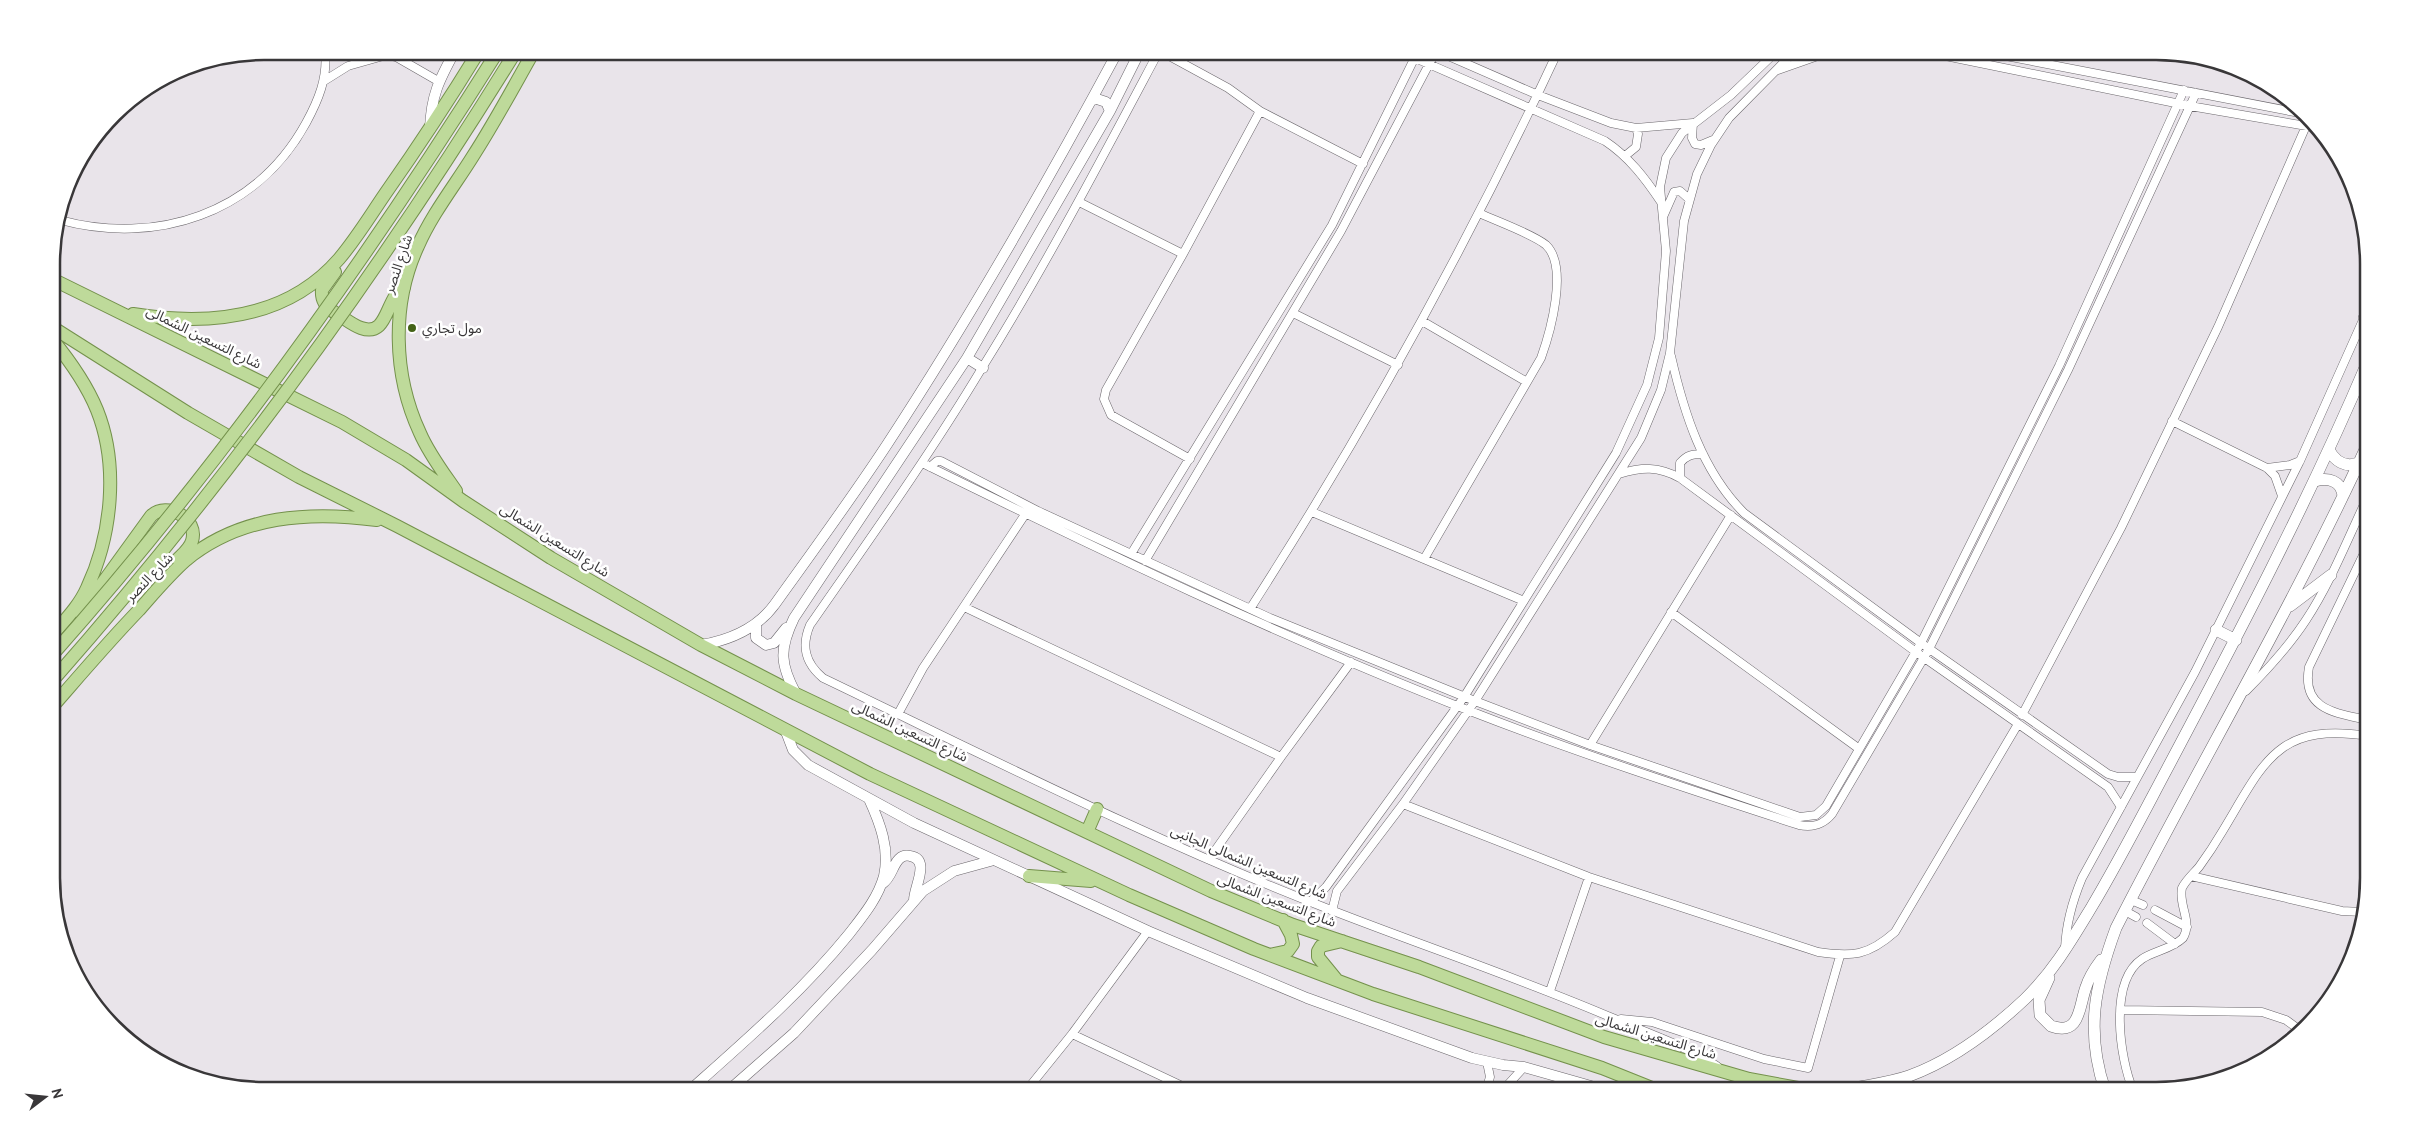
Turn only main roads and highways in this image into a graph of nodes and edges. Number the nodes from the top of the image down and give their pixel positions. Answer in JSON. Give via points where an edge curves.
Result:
{"nodes":[{"id":1,"x":473,"y":60,"type":"edge"},
{"id":2,"x":492,"y":60,"type":"edge"},
{"id":3,"x":510,"y":60,"type":"edge"},
{"id":4,"x":529,"y":60,"type":"edge"},
{"id":5,"x":348,"y":246,"type":"junction"},
{"id":6,"x":60,"y":283,"type":"edge"},
{"id":7,"x":404,"y":288,"type":"junction"},
{"id":8,"x":116,"y":311,"type":"junction"},
{"id":9,"x":60,"y":331,"type":"edge"},
{"id":10,"x":60,"y":350,"type":"edge"},
{"id":11,"x":2360,"y":379,"type":"edge"},
{"id":12,"x":2329,"y":450,"type":"junction"},
{"id":13,"x":2360,"y":459,"type":"edge"},
{"id":14,"x":2358,"y":463,"type":"junction"},
{"id":15,"x":2315,"y":481,"type":"junction"},
{"id":16,"x":2343,"y":496,"type":"junction"},
{"id":17,"x":463,"y":501,"type":"junction"},
{"id":18,"x":387,"y":521,"type":"junction"},
{"id":19,"x":2331,"y":575,"type":"road end"},
{"id":20,"x":169,"y":577,"type":"junction"},
{"id":21,"x":2286,"y":608,"type":"junction"},
{"id":22,"x":70,"y":614,"type":"junction"},
{"id":23,"x":60,"y":625,"type":"edge"},
{"id":24,"x":2216,"y":630,"type":"road end"},
{"id":25,"x":2236,"y":640,"type":"junction"},
{"id":26,"x":60,"y":646,"type":"edge"},
{"id":27,"x":60,"y":672,"type":"edge"},
{"id":28,"x":60,"y":698,"type":"edge"},
{"id":29,"x":1097,"y":809,"type":"road end"},
{"id":30,"x":1087,"y":832,"type":"junction"},
{"id":31,"x":1029,"y":876,"type":"road end"},
{"id":32,"x":1099,"y":881,"type":"junction"},
{"id":33,"x":1282,"y":920,"type":"junction"},
{"id":34,"x":1342,"y":941,"type":"junction"},
{"id":35,"x":1270,"y":955,"type":"junction"},
{"id":36,"x":2106,"y":955,"type":"junction"},
{"id":37,"x":2053,"y":967,"type":"junction"},
{"id":38,"x":1336,"y":980,"type":"junction"},
{"id":39,"x":1637,"y":1082,"type":"edge"},
{"id":40,"x":1768,"y":1082,"type":"edge"},
{"id":41,"x":1881,"y":1082,"type":"edge"},
{"id":42,"x":2103,"y":1082,"type":"edge"}],
"edges":[{"from":1,"to":5,"type":"main road","via":[[430,131]]},
{"from":2,"to":26,"type":"main road","bridge":true,"via":[[394,213],[273,383],[145,547]]},
{"from":3,"to":27,"type":"main road","bridge":true,"via":[[406,224],[288,391],[164,550]]},
{"from":4,"to":7,"type":"main road","name":"شارع النصر","via":[[426,230]]},
{"from":5,"to":7,"type":"main road","via":[[346,258],[322,290],[322,299],[330,310],[359,328],[374,328],[385,320],[391,300]]},
{"from":5,"to":8,"type":"main road","via":[[329,269],[306,288],[255,313],[212,320]]},
{"from":6,"to":8,"type":"main road","name":"شارع التسعين الشمالى"},
{"from":7,"to":17,"type":"main road","name":"شارع النصر","via":[[398,328],[408,399],[428,449]]},
{"from":8,"to":17,"type":"main road","name":"شارع التسعين الشمالى","via":[[323,412],[406,460]]},
{"from":9,"to":18,"type":"main road","via":[[243,446]]},
{"from":10,"to":22,"type":"main road","via":[[84,383],[98,412],[110,476],[107,520],[99,555],[86,590]]},
{"from":11,"to":12,"type":"main road"},
{"from":12,"to":14,"type":"main road","via":[[2341,463]]},
{"from":12,"to":15,"type":"main road"},
{"from":13,"to":14,"type":"main road"},
{"from":14,"to":16,"type":"main road"},
{"from":15,"to":16,"type":"main road","via":[[2325,479],[2337,483]]},
{"from":15,"to":25,"type":"main road"},
{"from":16,"to":21,"type":"main road"},
{"from":17,"to":30,"type":"main road","name":"شارع التسعين الشمالى","via":[[552,558],[701,645],[796,694]]},
{"from":18,"to":20,"type":"main road","name":"شارع النصر","via":[[331,515],[272,520],[219,538],[192,555]]},
{"from":18,"to":32,"type":"main road","via":[[870,774]]},
{"from":19,"to":21,"type":"main road"},
{"from":20,"to":22,"type":"main road","via":[[172,567],[194,536],[188,521],[166,509],[151,516],[88,604]]},
{"from":20,"to":28,"type":"main road","name":"شارع النصر"},
{"from":21,"to":36,"type":"main road","via":[[2125,910]]},
{"from":22,"to":23,"type":"main road"},
{"from":24,"to":25,"type":"main road"},
{"from":25,"to":37,"type":"main road","via":[[2124,851]]},
{"from":29,"to":30,"type":"main road"},
{"from":30,"to":33,"type":"main road","name":"شارع التسعين الشمالى","via":[[1211,891]]},
{"from":31,"to":32,"type":"main road"},
{"from":32,"to":35,"type":"main road"},
{"from":33,"to":34,"type":"main road","name":"شارع التسعين الشمالى"},
{"from":33,"to":35,"type":"main road","via":[[1293,944],[1288,951]]},
{"from":34,"to":38,"type":"main road","via":[[1322,946],[1317,954]]},
{"from":34,"to":40,"type":"main road","name":"شارع التسعين الشمالى","via":[[1604,1036],[1728,1074]]},
{"from":35,"to":38,"type":"main road"},
{"from":36,"to":37,"type":"main road","via":[[2090,978],[2077,1019],[2060,1028],[2046,1023],[2038,1010]]},
{"from":36,"to":42,"type":"main road","via":[[2093,1019],[2096,1056]]},
{"from":37,"to":41,"type":"main road","via":[[2013,1010],[1954,1054],[1908,1076]]},
{"from":38,"to":39,"type":"main road"}]}
